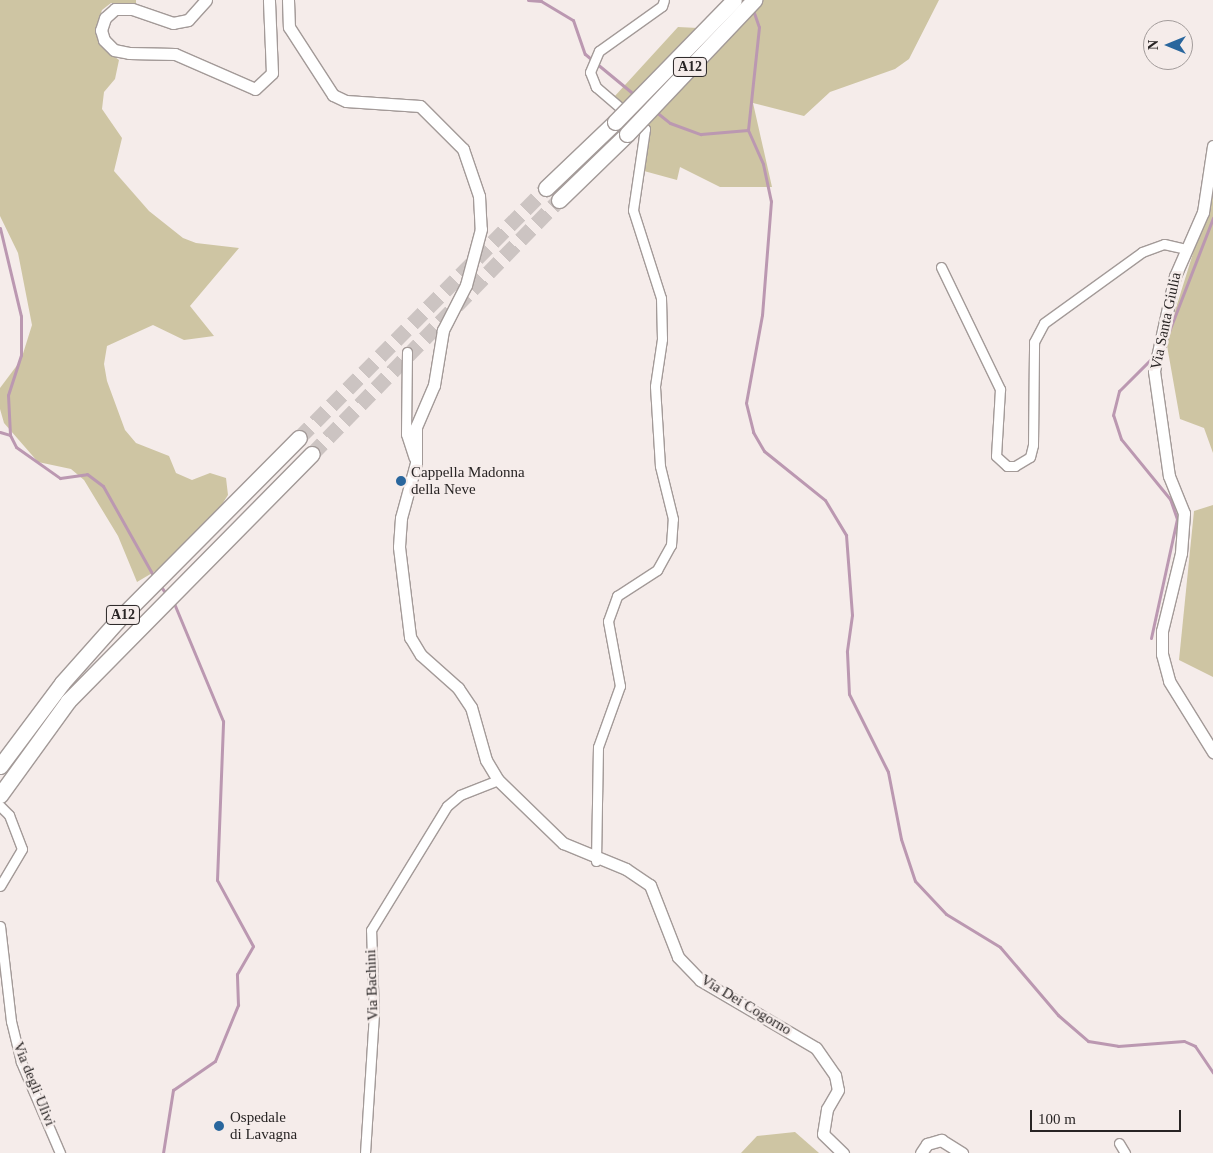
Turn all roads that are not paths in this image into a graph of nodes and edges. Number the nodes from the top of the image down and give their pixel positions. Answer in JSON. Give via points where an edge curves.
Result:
{"nodes":[{"id":1,"x":206,"y":0,"type":"edge"},
{"id":2,"x":269,"y":0,"type":"edge"},
{"id":3,"x":288,"y":0,"type":"edge"},
{"id":4,"x":664,"y":0,"type":"edge"},
{"id":5,"x":734,"y":0,"type":"edge"},
{"id":6,"x":754,"y":0,"type":"edge"},
{"id":7,"x":1213,"y":146,"type":"edge"},
{"id":8,"x":546,"y":188,"type":"tunnel mouth"},
{"id":9,"x":559,"y":200,"type":"tunnel mouth"},
{"id":10,"x":1185,"y":249,"type":"junction"},
{"id":11,"x":941,"y":267,"type":"dead end"},
{"id":12,"x":407,"y":352,"type":"dead end"},
{"id":13,"x":299,"y":438,"type":"tunnel mouth"},
{"id":14,"x":312,"y":454,"type":"tunnel mouth"},
{"id":15,"x":416,"y":463,"type":"junction"},
{"id":16,"x":1213,"y":752,"type":"edge"},
{"id":17,"x":0,"y":766,"type":"edge"},
{"id":18,"x":498,"y":780,"type":"junction"},
{"id":19,"x":1,"y":798,"type":"edge"},
{"id":20,"x":596,"y":860,"type":"junction"},
{"id":21,"x":0,"y":886,"type":"edge"},
{"id":22,"x":0,"y":926,"type":"edge"},
{"id":23,"x":1119,"y":1143,"type":"dead end"},
{"id":24,"x":60,"y":1153,"type":"edge"},
{"id":25,"x":365,"y":1153,"type":"edge"},
{"id":26,"x":843,"y":1153,"type":"edge"},
{"id":27,"x":921,"y":1153,"type":"edge"},
{"id":28,"x":962,"y":1153,"type":"edge"},
{"id":29,"x":1125,"y":1153,"type":"edge"}],
"edges":[{"from":1,"to":2,"type":"street","via":[[188,20],[173,23],[132,8],[115,9],[103,24],[104,40],[114,50],[129,53],[175,54],[255,89],[272,73]]},
{"from":3,"to":15,"type":"street","name":"Via Dei Cogorno","via":[[289,27],[333,95],[346,101],[420,106],[463,149],[473,171],[481,229],[466,285],[443,330],[434,385],[416,427]]},
{"from":4,"to":20,"type":"street","via":[[662,6],[599,51],[590,72],[596,87],[645,129],[633,210],[661,298],[662,339],[655,386],[658,439],[673,520],[671,544],[657,570],[617,596],[608,621],[620,686],[598,747]]},
{"from":5,"to":8,"type":"highway","number":"A12","bridge":true},
{"from":6,"to":9,"type":"highway","number":"A12","bridge":true,"via":[[627,134]]},
{"from":7,"to":10,"type":"street","name":"Via Santa Giulia","via":[[1203,212]]},
{"from":10,"to":11,"type":"street","via":[[1159,245],[1142,252],[1044,323],[1034,342],[1033,445],[1030,457],[1015,466],[1006,466],[996,456],[1000,389]]},
{"from":10,"to":16,"type":"street","name":"Via Santa Giulia","via":[[1154,371],[1169,476],[1184,513],[1182,553],[1161,646],[1169,681]]},
{"from":12,"to":15,"type":"street","via":[[406,434]]},
{"from":13,"to":17,"type":"highway","number":"A12","via":[[246,495],[117,621]]},
{"from":14,"to":19,"type":"highway","number":"A12","via":[[131,633],[27,754]]},
{"from":15,"to":18,"type":"street","name":"Via Dei Cogorno","via":[[399,547],[410,636],[421,655],[458,688],[471,707],[486,760]]},
{"from":18,"to":20,"type":"street","name":"Via Dei Cogorno","via":[[563,843]]},
{"from":18,"to":25,"type":"street","name":"Via Bachini","via":[[460,795],[447,806],[371,930],[374,1014]]},
{"from":19,"to":21,"type":"street","via":[[22,849]]},
{"from":20,"to":26,"type":"street","name":"Via Dei Cogorno","via":[[626,869],[650,885],[678,957],[700,980],[816,1048],[835,1075],[838,1090],[827,1109],[823,1134]]},
{"from":22,"to":24,"type":"street","name":"Via degli Ulivi","via":[[11,1021],[22,1062]]},
{"from":23,"to":29,"type":"street"},
{"from":27,"to":28,"type":"street","via":[[927,1144],[941,1140]]}]}
